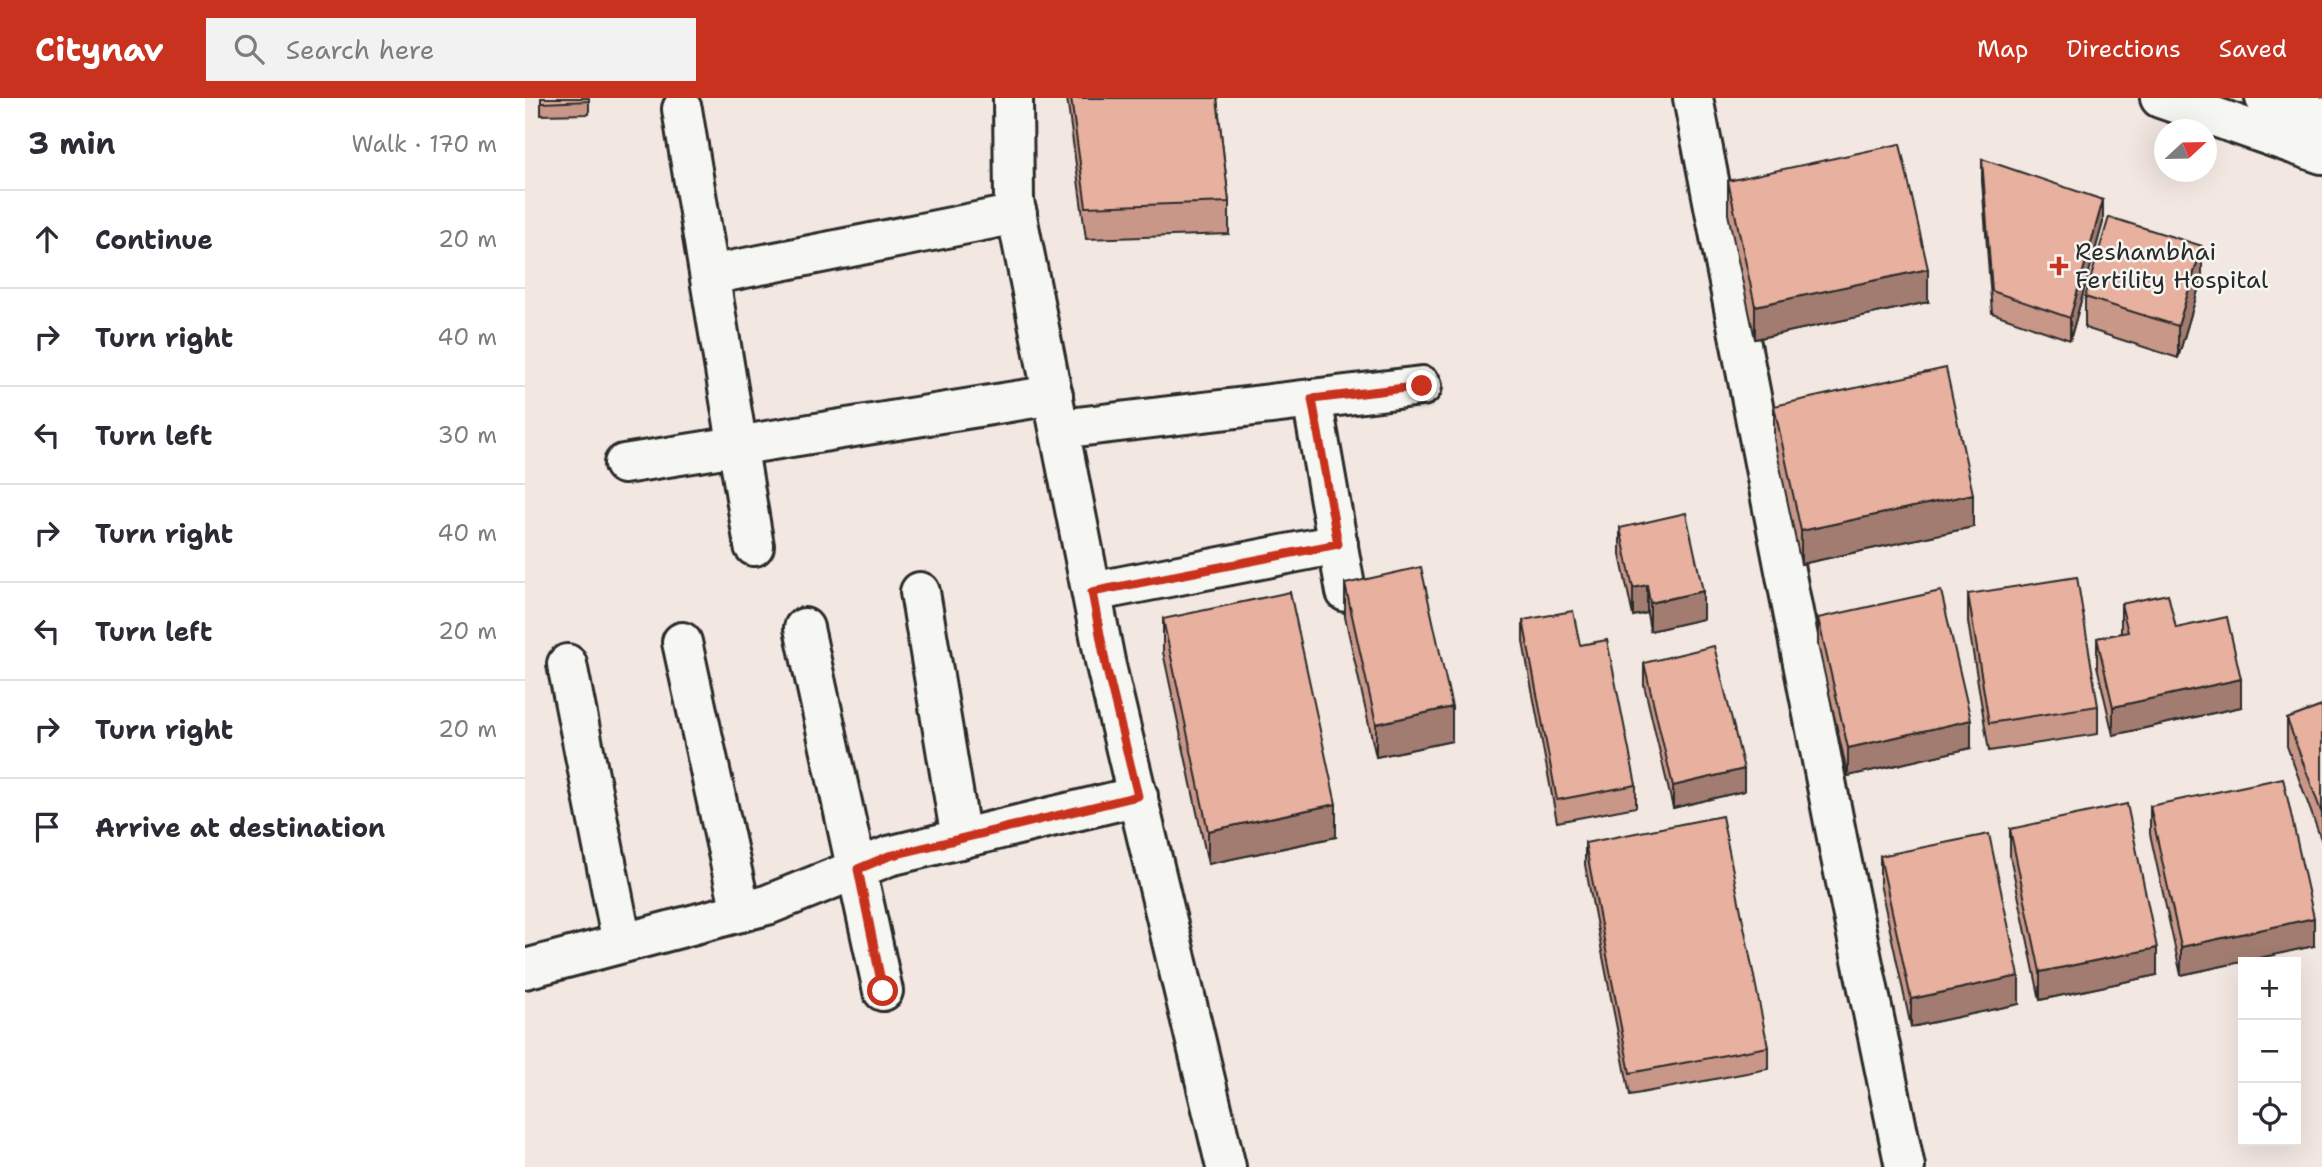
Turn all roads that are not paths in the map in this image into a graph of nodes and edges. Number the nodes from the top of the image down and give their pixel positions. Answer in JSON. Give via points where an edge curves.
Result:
{"nodes":[{"id":1,"x":1013,"y":98,"type":"edge"},
{"id":2,"x":1693,"y":98,"type":"edge"},
{"id":3,"x":2160,"y":98,"type":"edge"},
{"id":4,"x":2265,"y":98,"type":"edge"},
{"id":5,"x":682,"y":109,"type":"dead end"},
{"id":6,"x":2322,"y":118,"type":"edge"},
{"id":7,"x":2322,"y":154,"type":"edge"},
{"id":8,"x":1017,"y":214,"type":"junction"},
{"id":9,"x":710,"y":275,"type":"junction"},
{"id":10,"x":1422,"y":386,"type":"dead end"},
{"id":11,"x":1312,"y":399,"type":"junction"},
{"id":12,"x":1056,"y":412,"type":"junction"},
{"id":13,"x":737,"y":445,"type":"junction"},
{"id":14,"x":624,"y":464,"type":"dead end"},
{"id":15,"x":1338,"y":544,"type":"junction"},
{"id":16,"x":754,"y":546,"type":"dead end"},
{"id":17,"x":1092,"y":592,"type":"junction"},
{"id":18,"x":1346,"y":592,"type":"edge"},
{"id":19,"x":920,"y":593,"type":"dead end"},
{"id":20,"x":804,"y":628,"type":"dead end"},
{"id":21,"x":682,"y":642,"type":"dead end"},
{"id":22,"x":566,"y":664,"type":"dead end"},
{"id":23,"x":1138,"y":796,"type":"junction"},
{"id":24,"x":961,"y":839,"type":"junction"},
{"id":25,"x":858,"y":869,"type":"junction"},
{"id":26,"x":741,"y":912,"type":"junction"},
{"id":27,"x":622,"y":943,"type":"junction"},
{"id":28,"x":525,"y":969,"type":"edge"},
{"id":29,"x":883,"y":991,"type":"dead end"},
{"id":30,"x":1226,"y":1167,"type":"edge"},
{"id":31,"x":1905,"y":1167,"type":"edge"}],
"edges":[{"from":1,"to":8,"type":"street"},
{"from":2,"to":31,"type":"street"},
{"from":3,"to":7,"type":"street"},
{"from":4,"to":6,"type":"street"},
{"from":5,"to":9,"type":"street"},
{"from":8,"to":9,"type":"street"},
{"from":8,"to":12,"type":"street"},
{"from":9,"to":13,"type":"street"},
{"from":10,"to":11,"type":"street"},
{"from":11,"to":12,"type":"street"},
{"from":11,"to":15,"type":"street"},
{"from":12,"to":13,"type":"street"},
{"from":12,"to":17,"type":"street"},
{"from":13,"to":14,"type":"street"},
{"from":13,"to":16,"type":"street"},
{"from":15,"to":17,"type":"street"},
{"from":15,"to":18,"type":"street"},
{"from":17,"to":23,"type":"street"},
{"from":19,"to":24,"type":"street"},
{"from":20,"to":25,"type":"street"},
{"from":21,"to":26,"type":"street"},
{"from":22,"to":27,"type":"street"},
{"from":23,"to":24,"type":"street"},
{"from":23,"to":30,"type":"street"},
{"from":24,"to":25,"type":"street","via":[[889,856]]},
{"from":25,"to":26,"type":"street"},
{"from":25,"to":29,"type":"street"},
{"from":26,"to":27,"type":"street"},
{"from":27,"to":28,"type":"street"}]}
